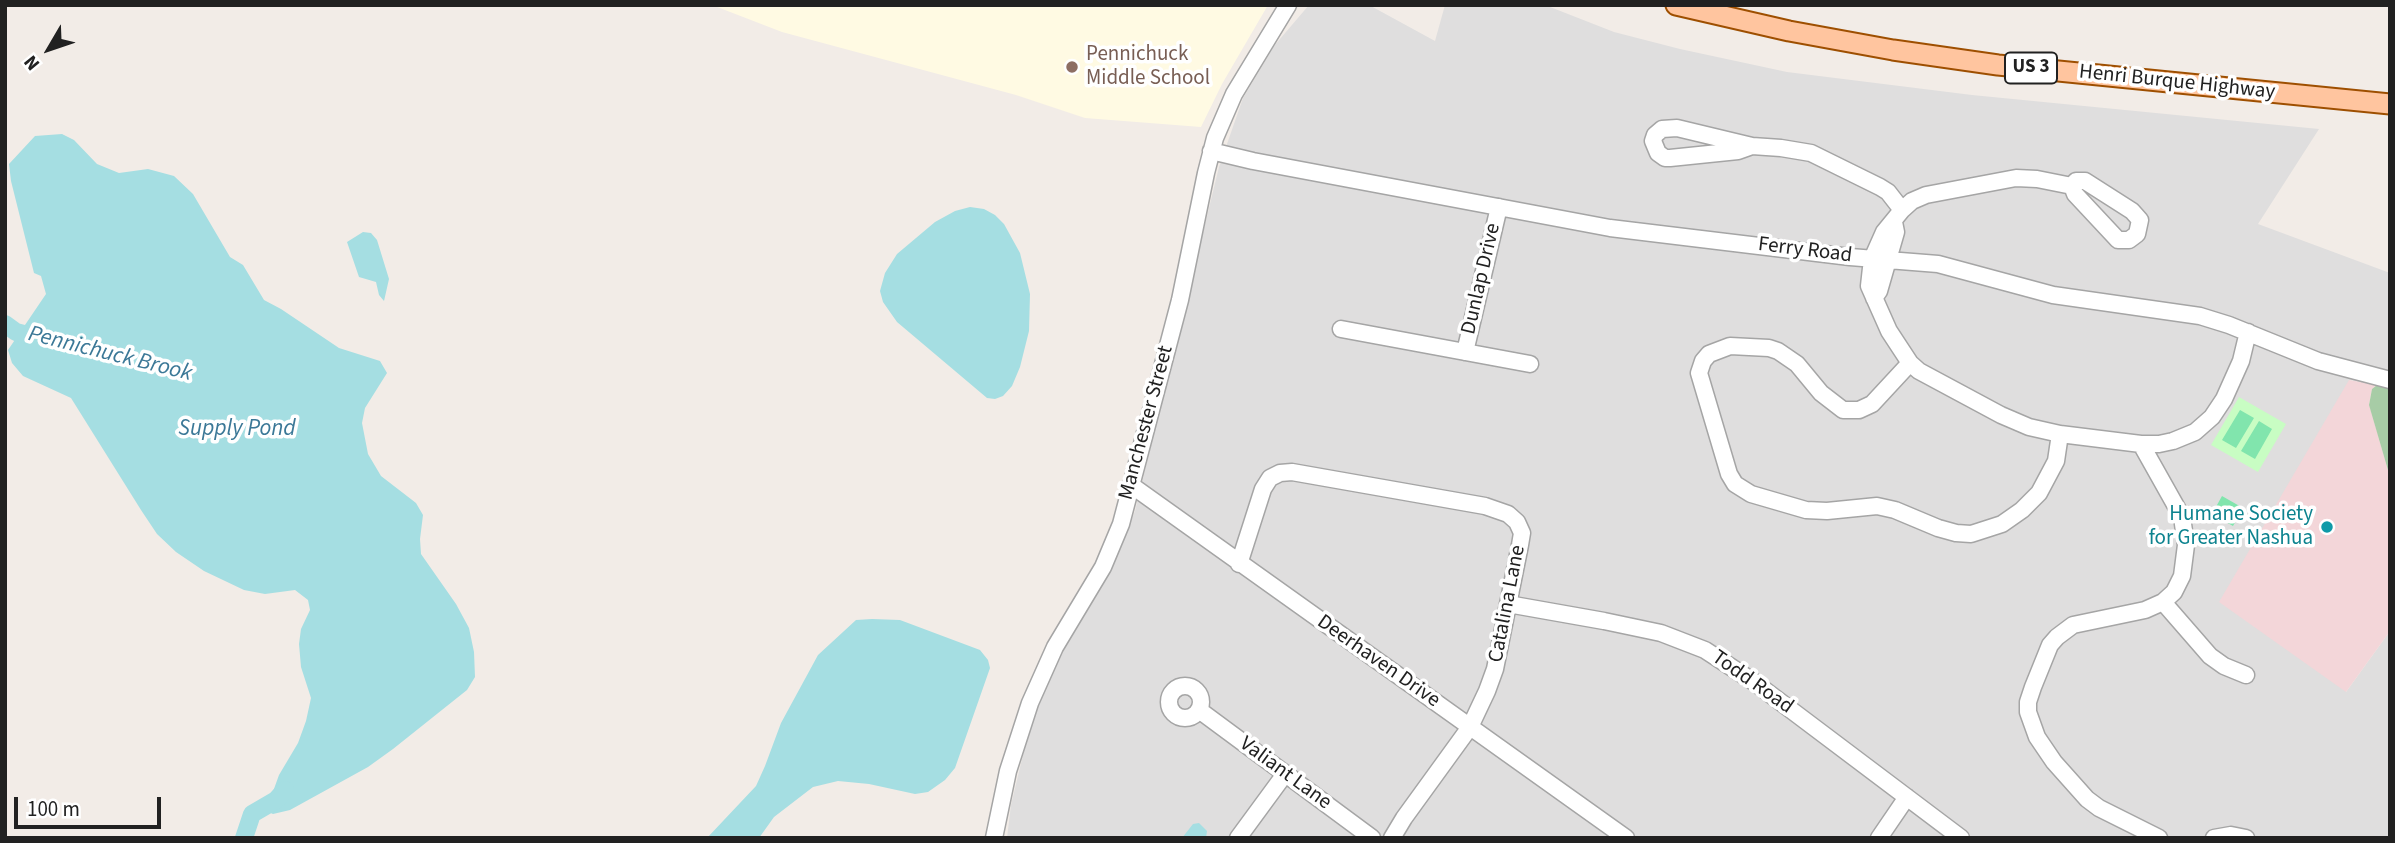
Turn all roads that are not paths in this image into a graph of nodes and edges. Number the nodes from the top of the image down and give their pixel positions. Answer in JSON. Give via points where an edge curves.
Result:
{"nodes":[{"id":1,"x":1288,"y":5,"type":"edge"},
{"id":2,"x":1676,"y":5,"type":"edge"},
{"id":3,"x":2390,"y":104,"type":"edge"},
{"id":4,"x":1752,"y":146,"type":"junction"},
{"id":5,"x":1211,"y":151,"type":"junction"},
{"id":6,"x":2072,"y":186,"type":"dead end"},
{"id":7,"x":1499,"y":207,"type":"junction"},
{"id":8,"x":1898,"y":216,"type":"junction"},
{"id":9,"x":1880,"y":259,"type":"junction"},
{"id":10,"x":1341,"y":329,"type":"dead end"},
{"id":11,"x":2254,"y":335,"type":"junction"},
{"id":12,"x":1465,"y":352,"type":"junction"},
{"id":13,"x":1530,"y":363,"type":"dead end"},
{"id":14,"x":1910,"y":363,"type":"junction"},
{"id":15,"x":2390,"y":380,"type":"edge"},
{"id":16,"x":2060,"y":435,"type":"junction"},
{"id":17,"x":2141,"y":444,"type":"junction"},
{"id":18,"x":1131,"y":485,"type":"junction"},
{"id":19,"x":1239,"y":564,"type":"junction"},
{"id":20,"x":2163,"y":602,"type":"junction"},
{"id":21,"x":1508,"y":604,"type":"junction"},
{"id":22,"x":2246,"y":675,"type":"dead end"},
{"id":23,"x":1199,"y":710,"type":"dead end"},
{"id":24,"x":1470,"y":727,"type":"junction"},
{"id":25,"x":1285,"y":774,"type":"junction"},
{"id":26,"x":1907,"y":797,"type":"junction"},
{"id":27,"x":994,"y":838,"type":"edge"},
{"id":28,"x":1238,"y":838,"type":"edge"},
{"id":29,"x":1372,"y":838,"type":"edge"},
{"id":30,"x":1392,"y":838,"type":"edge"},
{"id":31,"x":1626,"y":838,"type":"edge"},
{"id":32,"x":1879,"y":838,"type":"edge"},
{"id":33,"x":1961,"y":838,"type":"edge"},
{"id":34,"x":2158,"y":838,"type":"edge"},
{"id":35,"x":2214,"y":838,"type":"edge"},
{"id":36,"x":2246,"y":838,"type":"edge"}],
"edges":[{"from":1,"to":5,"type":"street","name":"Manchester Street","via":[[1234,94]]},
{"from":2,"to":3,"type":"main road","name":"Henri Burque Highway","number":"US 3","via":[[1893,50],[1998,65]]},
{"from":4,"to":4,"type":"street","via":[[1666,128],[1653,141],[1661,156],[1670,158]]},
{"from":4,"to":8,"type":"street","via":[[1811,153],[1888,192]]},
{"from":5,"to":7,"type":"street","name":"Ferry Road"},
{"from":5,"to":18,"type":"street","name":"Manchester Street","via":[[1180,300]]},
{"from":6,"to":8,"type":"street","via":[[2016,178],[1926,195],[1912,201]]},
{"from":7,"to":9,"type":"street","name":"Ferry Road","via":[[1610,228]]},
{"from":7,"to":12,"type":"street","name":"Dunlap Drive"},
{"from":8,"to":9,"type":"street","via":[[1896,232]]},
{"from":9,"to":11,"type":"street","name":"Ferry Road","via":[[1938,264],[2053,295],[2200,316]]},
{"from":9,"to":14,"type":"street","via":[[1879,291],[1874,298]]},
{"from":10,"to":12,"type":"street","name":"Dunlap Drive"},
{"from":11,"to":15,"type":"street","name":"Ferry Road","via":[[2318,361]]},
{"from":11,"to":17,"type":"street","via":[[2224,400],[2204,425],[2173,441]]},
{"from":12,"to":13,"type":"street","name":"Dunlap Drive"},
{"from":14,"to":16,"type":"street","via":[[2010,419]]},
{"from":14,"to":16,"type":"street","via":[[1872,404],[1843,410],[1821,393],[1797,363],[1778,351],[1731,346],[1709,355],[1699,373],[1735,484],[1751,494],[1806,510],[1877,506],[1938,528],[1971,534],[2002,524],[2039,493],[2056,461]]},
{"from":16,"to":17,"type":"street"},
{"from":17,"to":20,"type":"street","via":[[2179,511],[2185,533],[2182,576]]},
{"from":18,"to":19,"type":"street","name":"Deerhaven Drive"},
{"from":18,"to":27,"type":"street","name":"Manchester Street","via":[[1110,552],[1055,647],[1030,703]]},
{"from":19,"to":21,"type":"street","name":"Catalina Lane","via":[[1263,489],[1280,472],[1292,472],[1508,514],[1522,533]]},
{"from":19,"to":24,"type":"street","name":"Deerhaven Drive"},
{"from":20,"to":22,"type":"street","via":[[2210,656]]},
{"from":20,"to":34,"type":"street","via":[[2146,610],[2073,625],[2056,636],[2028,702],[2037,737],[2078,790],[2099,808]]},
{"from":21,"to":24,"type":"street","name":"Catalina Lane","via":[[1495,669]]},
{"from":21,"to":26,"type":"street","name":"Todd Road","via":[[1661,634],[1705,650]]},
{"from":23,"to":25,"type":"street","name":"Valiant Lane"},
{"from":24,"to":30,"type":"street","name":"Catalina Lane"},
{"from":24,"to":31,"type":"street","name":"Deerhaven Drive"},
{"from":25,"to":28,"type":"street"},
{"from":25,"to":29,"type":"street","name":"Valiant Lane"},
{"from":26,"to":32,"type":"street"},
{"from":26,"to":33,"type":"street","name":"Todd Road"},
{"from":35,"to":36,"type":"street"}]}
